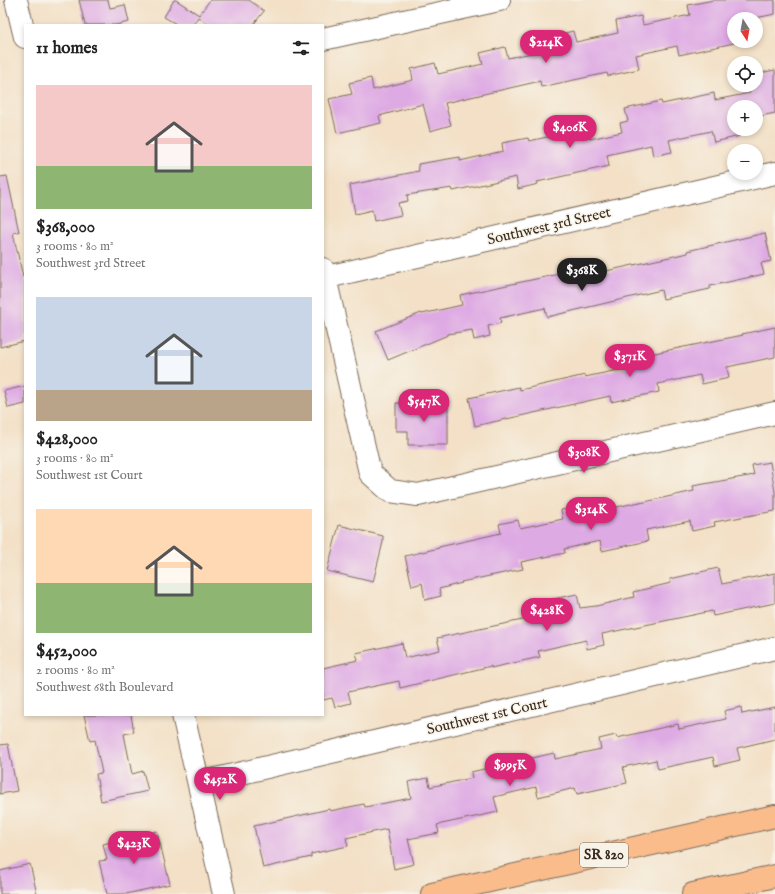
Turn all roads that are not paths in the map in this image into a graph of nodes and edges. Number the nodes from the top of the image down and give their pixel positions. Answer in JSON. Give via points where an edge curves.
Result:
{"nodes":[{"id":1,"x":16,"y":0,"type":"edge"},
{"id":2,"x":499,"y":0,"type":"edge"},
{"id":3,"x":24,"y":34,"type":"edge"},
{"id":4,"x":324,"y":39,"type":"edge"},
{"id":5,"x":775,"y":173,"type":"edge"},
{"id":6,"x":324,"y":275,"type":"edge"},
{"id":7,"x":775,"y":413,"type":"edge"},
{"id":8,"x":775,"y":648,"type":"edge"},
{"id":9,"x":183,"y":716,"type":"edge"},
{"id":10,"x":199,"y":783,"type":"junction"},
{"id":11,"x":775,"y":816,"type":"edge"},
{"id":12,"x":775,"y":876,"type":"edge"},
{"id":13,"x":224,"y":894,"type":"edge"},
{"id":14,"x":432,"y":894,"type":"edge"},
{"id":15,"x":693,"y":894,"type":"edge"}],
"edges":[{"from":1,"to":3,"type":"street"},
{"from":2,"to":4,"type":"street"},
{"from":5,"to":6,"type":"street","name":"Southwest 3rd Street"},
{"from":6,"to":7,"type":"street","via":[[370,473],[390,491],[418,495]]},
{"from":8,"to":10,"type":"street","name":"Southwest 1st Court"},
{"from":9,"to":10,"type":"street"},
{"from":10,"to":13,"type":"street"},
{"from":11,"to":14,"type":"highway","number":"SR 820"},
{"from":12,"to":15,"type":"highway"}]}
